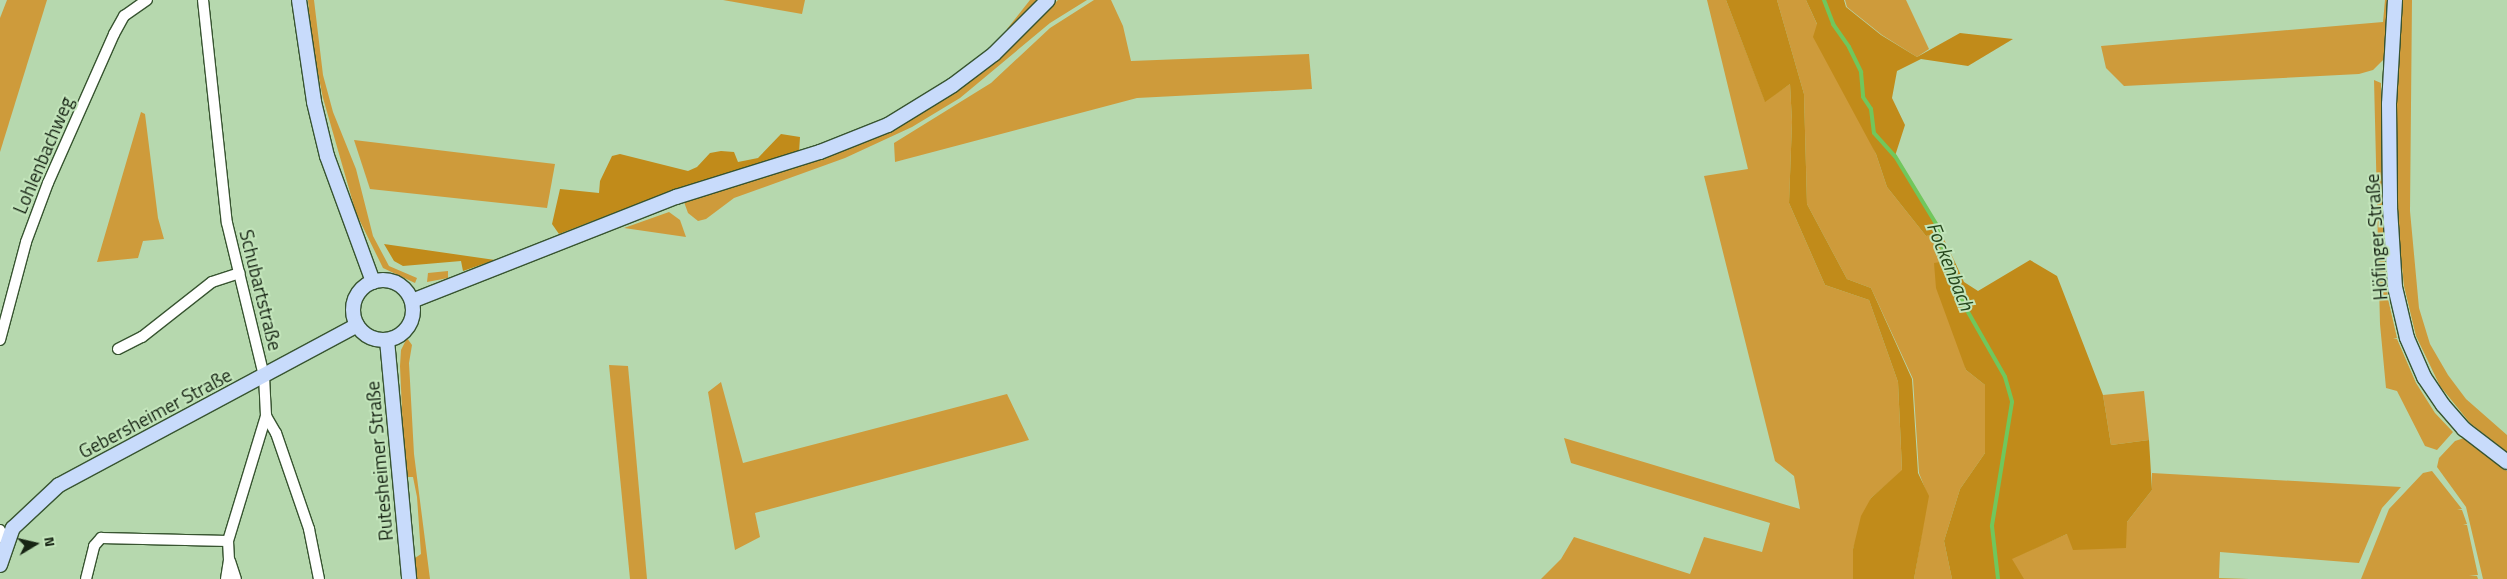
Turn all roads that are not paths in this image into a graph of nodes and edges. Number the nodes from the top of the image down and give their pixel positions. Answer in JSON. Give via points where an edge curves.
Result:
{"nodes":[{"id":1,"x":147,"y":0,"type":"edge"},
{"id":2,"x":203,"y":0,"type":"edge"},
{"id":3,"x":298,"y":0,"type":"edge"},
{"id":4,"x":1048,"y":0,"type":"edge"},
{"id":5,"x":2395,"y":0,"type":"edge"},
{"id":6,"x":240,"y":273,"type":"junction"},
{"id":7,"x":373,"y":282,"type":"junction"},
{"id":8,"x":412,"y":301,"type":"junction"},
{"id":9,"x":357,"y":325,"type":"junction"},
{"id":10,"x":0,"y":340,"type":"edge"},
{"id":11,"x":388,"y":340,"type":"junction"},
{"id":12,"x":118,"y":349,"type":"dead end"},
{"id":13,"x":264,"y":376,"type":"junction"},
{"id":14,"x":266,"y":416,"type":"junction"},
{"id":15,"x":2507,"y":462,"type":"edge"},
{"id":16,"x":3,"y":536,"type":"edge"},
{"id":17,"x":228,"y":541,"type":"junction"},
{"id":18,"x":229,"y":560,"type":"junction"},
{"id":19,"x":0,"y":565,"type":"edge"},
{"id":20,"x":86,"y":579,"type":"edge"},
{"id":21,"x":226,"y":579,"type":"edge"},
{"id":22,"x":236,"y":579,"type":"edge"},
{"id":23,"x":319,"y":579,"type":"edge"},
{"id":24,"x":409,"y":579,"type":"edge"}],
"edges":[{"from":1,"to":10,"type":"street","name":"Lohlenbachweg","via":[[124,16],[114,34],[103,66],[48,183],[23,252]]},
{"from":2,"to":6,"type":"street","name":"Schubartstraße","via":[[227,223]]},
{"from":3,"to":7,"type":"street","via":[[314,102],[327,156]]},
{"from":4,"to":8,"type":"street","via":[[994,54],[953,85],[888,125],[820,152],[676,197]]},
{"from":5,"to":15,"type":"street","name":"Höfinger Straße","via":[[2389,104],[2390,208],[2395,287],[2407,338],[2424,377],[2443,405],[2464,429]]},
{"from":6,"to":12,"type":"street","via":[[212,282],[142,337]]},
{"from":6,"to":13,"type":"street","name":"Schubartstraße"},
{"from":7,"to":8,"type":"street","via":[[396,283]]},
{"from":7,"to":9,"type":"street","via":[[356,296],[353,311]]},
{"from":8,"to":11,"type":"street","via":[[409,327]]},
{"from":9,"to":11,"type":"street","via":[[367,335]]},
{"from":9,"to":13,"type":"street","name":"Gebersheimer Straße"},
{"from":11,"to":24,"type":"street","name":"Rutesheimer Straße"},
{"from":13,"to":14,"type":"street","name":"Schubartstraße"},
{"from":13,"to":16,"type":"street","name":"Gebersheimer Straße","via":[[59,485]]},
{"from":14,"to":17,"type":"street"},
{"from":14,"to":23,"type":"street","name":"Schubartstraße","via":[[276,433],[309,529]]},
{"from":16,"to":19,"type":"street","name":"Gebersheimer Straße"},
{"from":17,"to":18,"type":"street"},
{"from":17,"to":20,"type":"street","via":[[101,538],[94,546]]},
{"from":18,"to":21,"type":"street"},
{"from":18,"to":22,"type":"street"}]}
